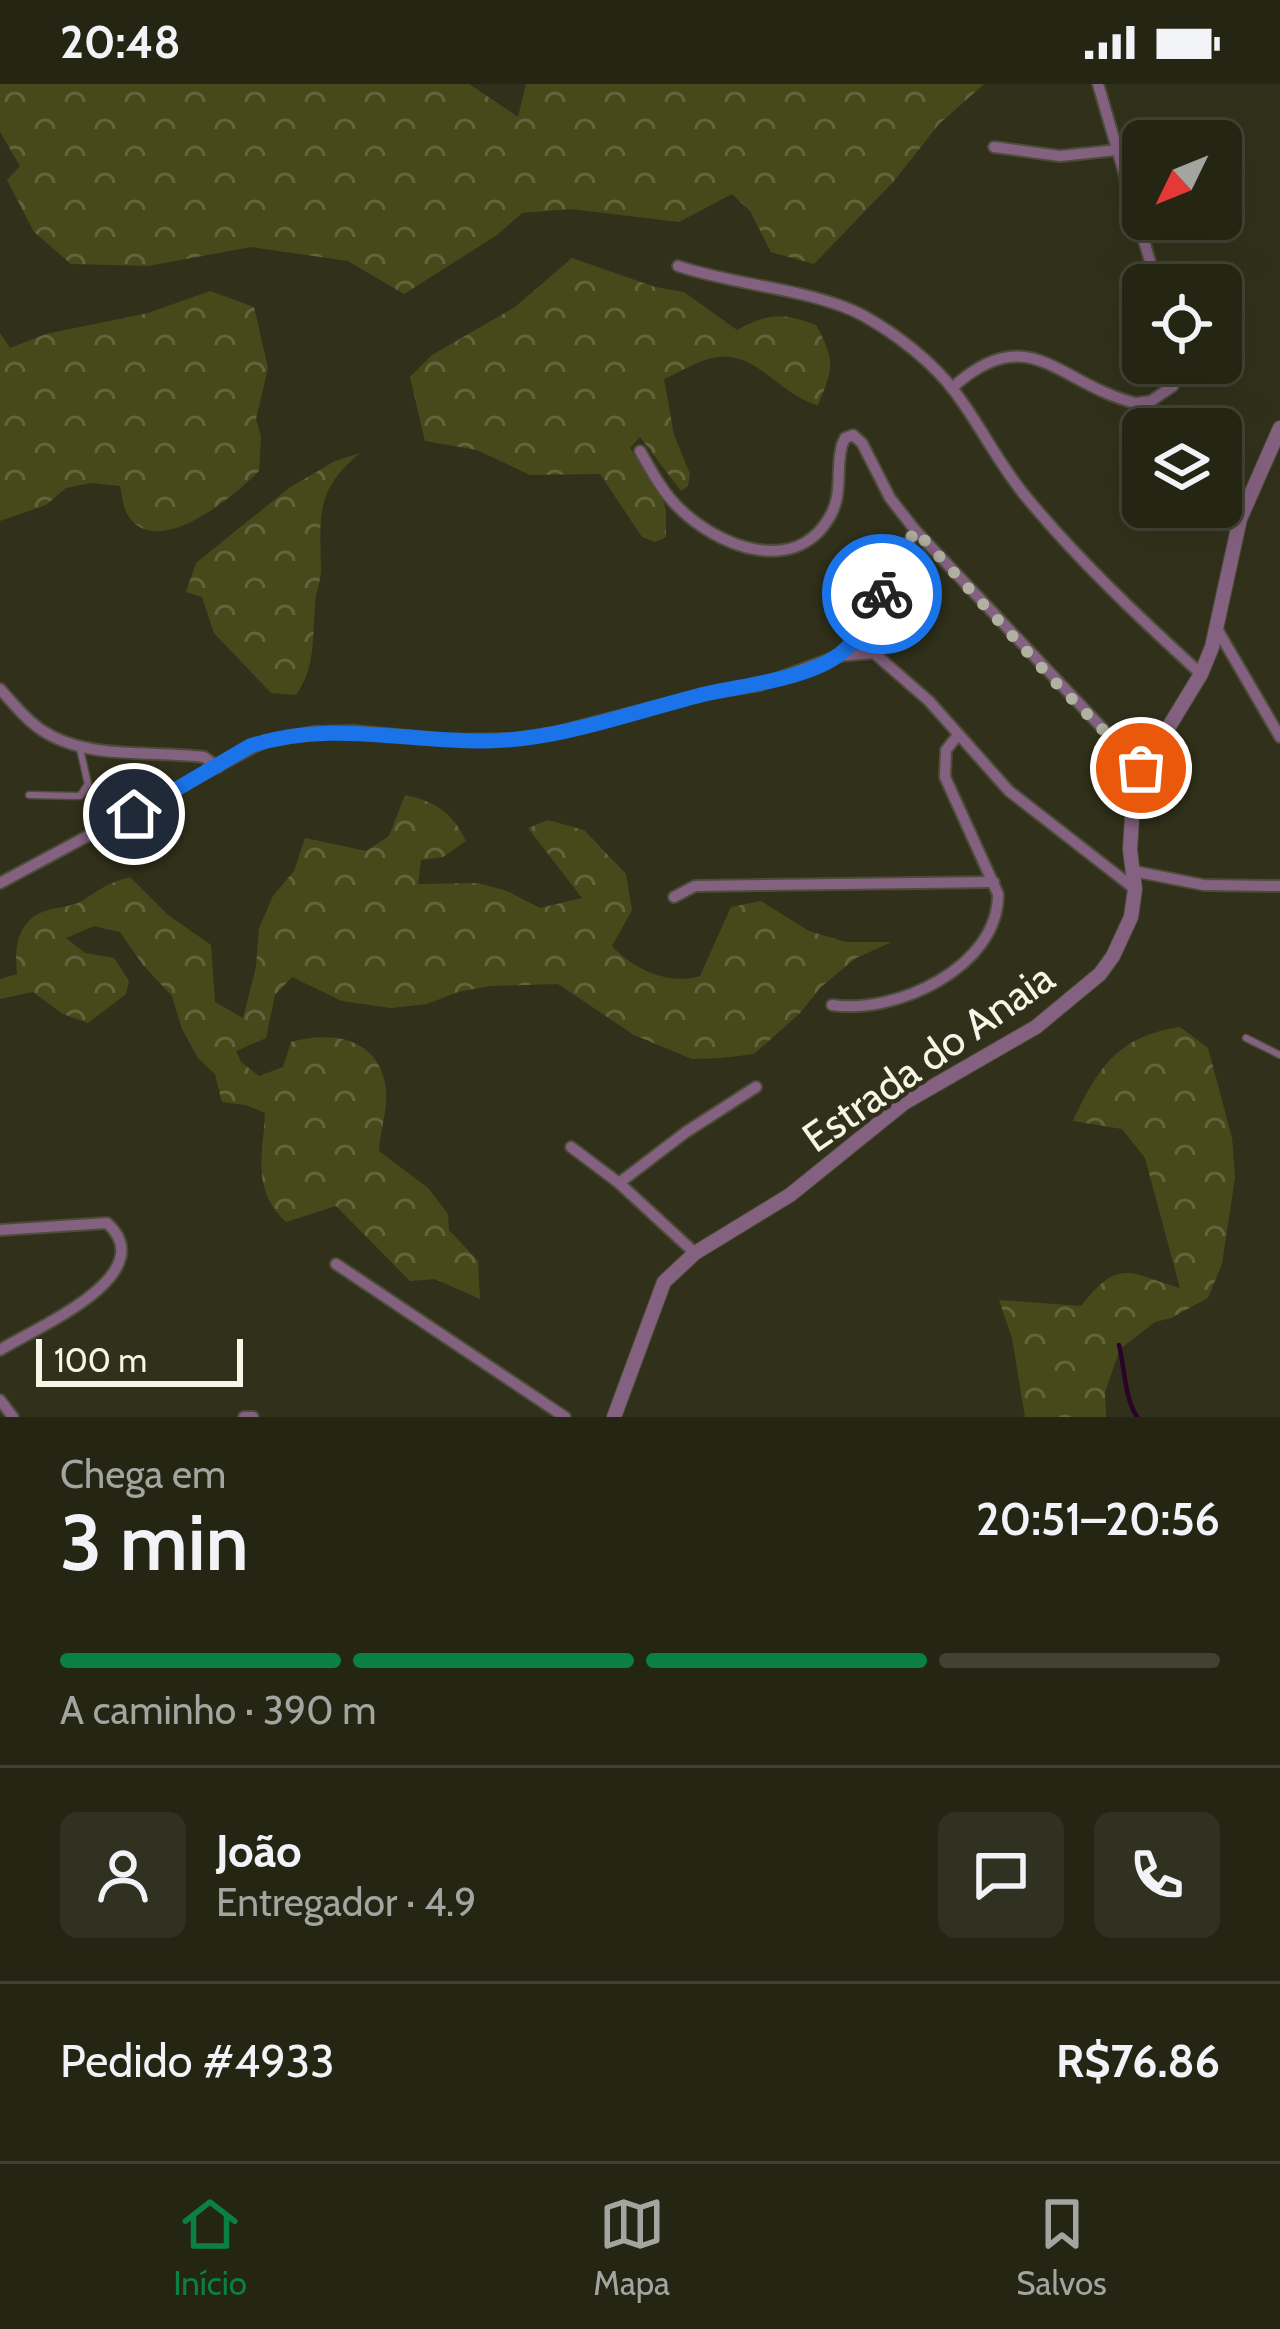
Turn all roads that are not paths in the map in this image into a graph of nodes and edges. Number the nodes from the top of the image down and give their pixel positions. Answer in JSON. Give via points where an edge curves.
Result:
{"nodes":[{"id":1,"x":1098,"y":84,"type":"edge"},
{"id":2,"x":994,"y":147,"type":"dead end"},
{"id":3,"x":1118,"y":150,"type":"junction"},
{"id":4,"x":1151,"y":264,"type":"edge"},
{"id":5,"x":678,"y":266,"type":"dead end"},
{"id":6,"x":1173,"y":384,"type":"edge"},
{"id":7,"x":952,"y":387,"type":"junction"},
{"id":8,"x":1280,"y":428,"type":"edge"},
{"id":9,"x":640,"y":452,"type":"dead end"},
{"id":10,"x":915,"y":530,"type":"junction"},
{"id":11,"x":1217,"y":628,"type":"junction"},
{"id":12,"x":864,"y":629,"type":"junction"},
{"id":13,"x":874,"y":653,"type":"junction"},
{"id":14,"x":838,"y":656,"type":"junction"},
{"id":15,"x":1202,"y":674,"type":"junction"},
{"id":16,"x":0,"y":689,"type":"edge"},
{"id":17,"x":17,"y":708,"type":"junction"},
{"id":18,"x":0,"y":717,"type":"edge"},
{"id":19,"x":958,"y":735,"type":"junction"},
{"id":20,"x":1280,"y":737,"type":"edge"},
{"id":21,"x":79,"y":746,"type":"junction"},
{"id":22,"x":218,"y":767,"type":"junction"},
{"id":23,"x":1141,"y":768,"type":"junction"},
{"id":24,"x":29,"y":795,"type":"dead end"},
{"id":25,"x":1133,"y":871,"type":"junction"},
{"id":26,"x":994,"y":882,"type":"junction"},
{"id":27,"x":0,"y":883,"type":"edge"},
{"id":28,"x":1280,"y":886,"type":"edge"},
{"id":29,"x":1135,"y":889,"type":"junction"},
{"id":30,"x":674,"y":897,"type":"dead end"},
{"id":31,"x":832,"y":1005,"type":"dead end"},
{"id":32,"x":1246,"y":1038,"type":"dead end"},
{"id":33,"x":1280,"y":1055,"type":"edge"},
{"id":34,"x":755,"y":1087,"type":"dead end"},
{"id":35,"x":571,"y":1147,"type":"dead end"},
{"id":36,"x":619,"y":1184,"type":"junction"},
{"id":37,"x":0,"y":1230,"type":"edge"},
{"id":38,"x":695,"y":1253,"type":"junction"},
{"id":39,"x":335,"y":1264,"type":"dead end"},
{"id":40,"x":0,"y":1350,"type":"edge"},
{"id":41,"x":0,"y":1400,"type":"edge"},
{"id":42,"x":13,"y":1417,"type":"edge"},
{"id":43,"x":244,"y":1417,"type":"edge"},
{"id":44,"x":253,"y":1417,"type":"edge"},
{"id":45,"x":565,"y":1417,"type":"edge"},
{"id":46,"x":614,"y":1417,"type":"edge"}],
"edges":[{"from":1,"to":3,"type":"street"},
{"from":2,"to":3,"type":"street","via":[[1060,156]]},
{"from":3,"to":4,"type":"street"},
{"from":5,"to":7,"type":"street","via":[[846,308]]},
{"from":6,"to":7,"type":"street","via":[[1136,403],[1019,356],[987,360]]},
{"from":7,"to":15,"type":"street","via":[[1026,498]]},
{"from":8,"to":11,"type":"street","name":"Estrada do Anaia","via":[[1240,518]]},
{"from":9,"to":10,"type":"street","via":[[676,506],[721,541],[782,551],[812,541],[832,514],[842,445],[854,435]]},
{"from":10,"to":12,"type":"street"},
{"from":10,"to":23,"type":"street"},
{"from":11,"to":15,"type":"street","name":"Estrada do Anaia"},
{"from":11,"to":20,"type":"street"},
{"from":12,"to":13,"type":"street"},
{"from":12,"to":14,"type":"street"},
{"from":13,"to":14,"type":"street"},
{"from":13,"to":19,"type":"street"},
{"from":14,"to":22,"type":"street","via":[[760,685],[554,733],[489,741],[315,732],[250,746]]},
{"from":15,"to":23,"type":"street","name":"Estrada do Anaia"},
{"from":16,"to":17,"type":"street"},
{"from":17,"to":18,"type":"street"},
{"from":17,"to":21,"type":"street","via":[[52,737]]},
{"from":19,"to":26,"type":"street","via":[[946,750],[945,777]]},
{"from":19,"to":29,"type":"street","via":[[1009,790]]},
{"from":21,"to":22,"type":"street","via":[[196,756]]},
{"from":21,"to":24,"type":"lane","via":[[88,784],[82,794]]},
{"from":22,"to":27,"type":"street"},
{"from":23,"to":25,"type":"street","name":"Estrada do Anaia","via":[[1131,796]]},
{"from":25,"to":28,"type":"street","via":[[1204,885]]},
{"from":25,"to":29,"type":"street","name":"Estrada do Anaia"},
{"from":26,"to":30,"type":"street","via":[[695,886]]},
{"from":26,"to":31,"type":"street","via":[[991,927],[944,979],[864,1009]]},
{"from":29,"to":38,"type":"street","name":"Estrada do Anaia","via":[[1123,939],[1070,1001],[904,1103],[790,1195]]},
{"from":32,"to":33,"type":"lane"},
{"from":34,"to":36,"type":"street"},
{"from":35,"to":36,"type":"street"},
{"from":36,"to":38,"type":"street"},
{"from":37,"to":40,"type":"street","via":[[106,1223],[124,1254],[98,1289]]},
{"from":38,"to":46,"type":"street","name":"Estrada do Anaia","via":[[664,1282]]},
{"from":39,"to":45,"type":"street"},
{"from":41,"to":42,"type":"street"},
{"from":43,"to":44,"type":"street"}]}
